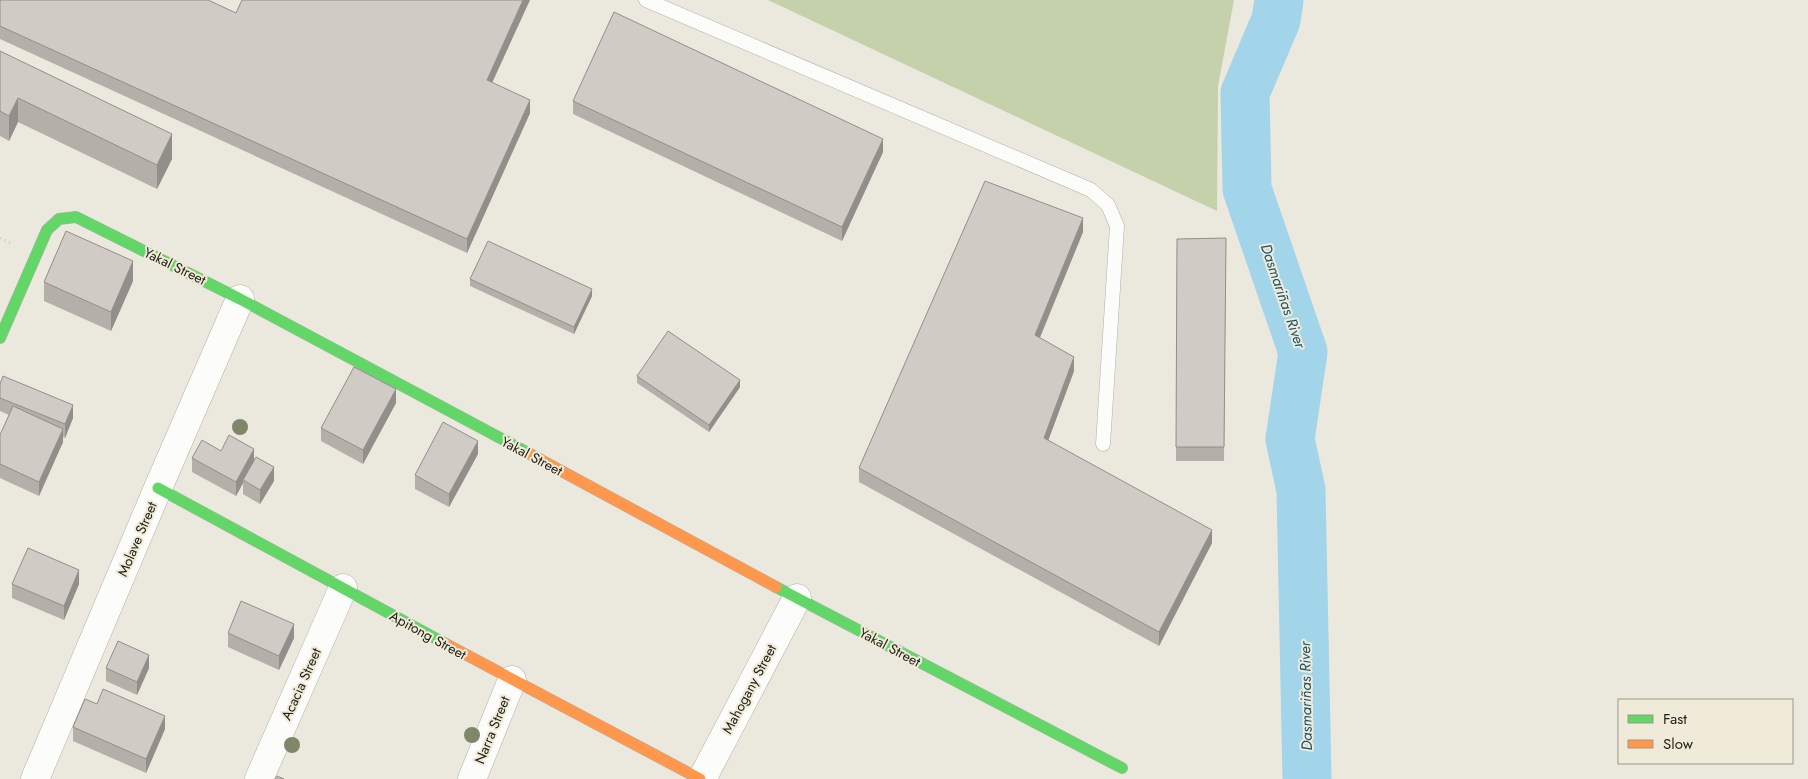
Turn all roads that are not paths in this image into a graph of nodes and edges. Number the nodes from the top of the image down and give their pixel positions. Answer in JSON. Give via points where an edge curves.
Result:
{"nodes":[{"id":1,"x":646,"y":0,"type":"edge"},
{"id":2,"x":240,"y":299,"type":"junction"},
{"id":3,"x":0,"y":338,"type":"edge"},
{"id":4,"x":1103,"y":444,"type":"dead end"},
{"id":5,"x":158,"y":488,"type":"junction"},
{"id":6,"x":343,"y":588,"type":"junction"},
{"id":7,"x":797,"y":598,"type":"junction"},
{"id":8,"x":512,"y":680,"type":"junction"},
{"id":9,"x":1122,"y":768,"type":"dead end"},
{"id":10,"x":35,"y":779,"type":"edge"},
{"id":11,"x":259,"y":779,"type":"edge"},
{"id":12,"x":472,"y":779,"type":"edge"},
{"id":13,"x":701,"y":779,"type":"edge"}],
"edges":[{"from":1,"to":4,"type":"lane","via":[[1091,190],[1108,205],[1117,226]]},
{"from":2,"to":3,"type":"street","name":"Yakal Street","via":[[76,217],[59,218],[46,230]]},
{"from":2,"to":5,"type":"street","name":"Molave Street"},
{"from":2,"to":7,"type":"street","name":"Yakal Street"},
{"from":5,"to":6,"type":"street","name":"Apitong Street"},
{"from":5,"to":10,"type":"street","name":"Molave Street"},
{"from":6,"to":8,"type":"street","name":"Apitong Street"},
{"from":6,"to":11,"type":"street","name":"Acacia Street"},
{"from":7,"to":9,"type":"street","name":"Yakal Street"},
{"from":7,"to":13,"type":"street","name":"Mahogany Street"},
{"from":8,"to":12,"type":"street","name":"Narra Street"},
{"from":8,"to":13,"type":"street","name":"Apitong Street"}]}
